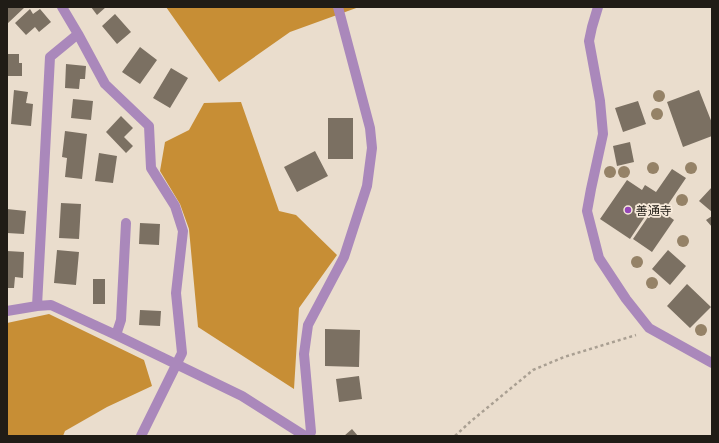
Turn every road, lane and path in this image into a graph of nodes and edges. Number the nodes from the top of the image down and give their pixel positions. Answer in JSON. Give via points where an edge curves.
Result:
{"nodes":[{"id":1,"x":62,"y":7,"type":"edge"},
{"id":2,"x":338,"y":7,"type":"edge"},
{"id":3,"x":598,"y":7,"type":"edge"},
{"id":4,"x":78,"y":34,"type":"junction"},
{"id":5,"x":126,"y":223,"type":"dead end"},
{"id":6,"x":37,"y":306,"type":"junction"},
{"id":7,"x":7,"y":311,"type":"edge"},
{"id":8,"x":649,"y":328,"type":"junction"},
{"id":9,"x":116,"y":334,"type":"junction"},
{"id":10,"x":712,"y":363,"type":"edge"},
{"id":11,"x":177,"y":364,"type":"junction"},
{"id":12,"x":141,"y":436,"type":"edge"},
{"id":13,"x":305,"y":436,"type":"edge"},
{"id":14,"x":309,"y":436,"type":"edge"},
{"id":15,"x":455,"y":436,"type":"edge"}],
"edges":[{"from":1,"to":4,"type":"street"},
{"from":2,"to":14,"type":"street","via":[[370,128],[372,148],[366,186],[344,257],[308,325],[304,354],[311,432]]},
{"from":3,"to":8,"type":"street","via":[[589,41],[603,134],[587,211],[599,258]]},
{"from":4,"to":6,"type":"street","via":[[50,57]]},
{"from":4,"to":11,"type":"street","via":[[105,84],[149,126],[151,168],[176,206],[183,231],[176,294],[182,353]]},
{"from":5,"to":9,"type":"street","via":[[121,320]]},
{"from":6,"to":7,"type":"street"},
{"from":6,"to":9,"type":"street","via":[[51,305]]},
{"from":8,"to":10,"type":"street"},
{"from":8,"to":15,"type":"path","via":[[644,332],[564,357],[533,370]]},
{"from":9,"to":11,"type":"street"},
{"from":11,"to":12,"type":"street"},
{"from":11,"to":13,"type":"street","via":[[242,396]]}]}
